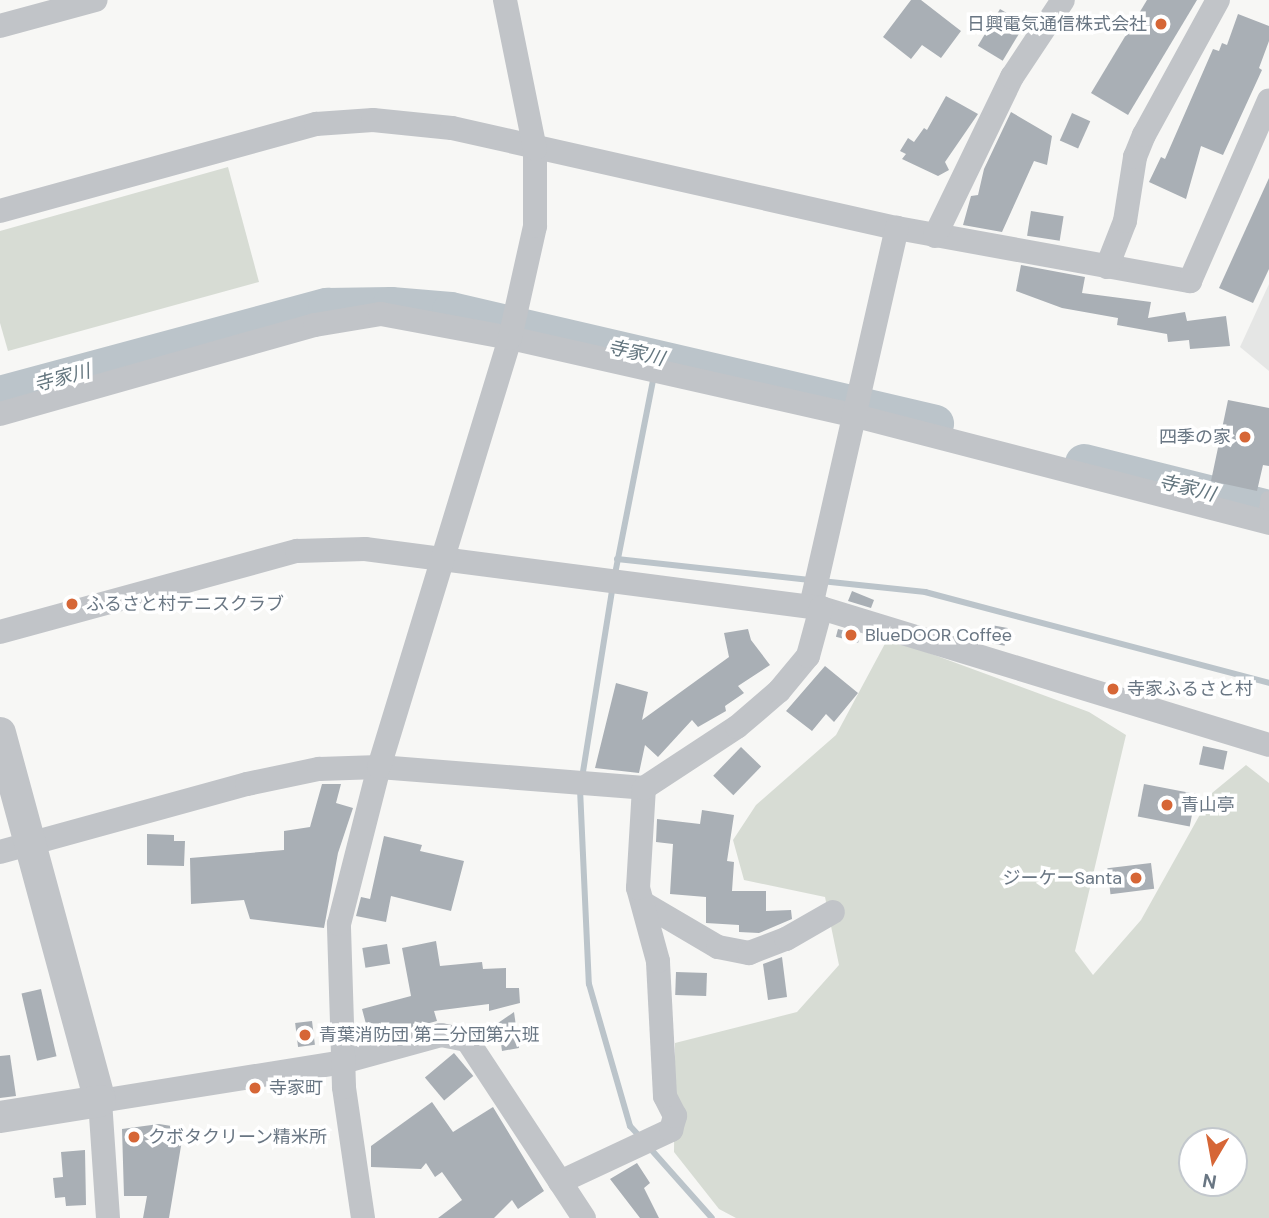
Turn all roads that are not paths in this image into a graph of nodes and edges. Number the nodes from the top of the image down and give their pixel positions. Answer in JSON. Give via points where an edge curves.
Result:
{"nodes":[{"id":1,"x":96,"y":0,"type":"edge"},
{"id":2,"x":505,"y":0,"type":"edge"},
{"id":3,"x":1063,"y":0,"type":"edge"},
{"id":4,"x":1218,"y":0,"type":"edge"},
{"id":5,"x":50,"y":6,"type":"edge"},
{"id":6,"x":0,"y":26,"type":"edge"},
{"id":7,"x":1269,"y":100,"type":"edge"},
{"id":8,"x":535,"y":149,"type":"junction"},
{"id":9,"x":0,"y":211,"type":"edge"},
{"id":10,"x":897,"y":228,"type":"junction"},
{"id":11,"x":935,"y":236,"type":"junction"},
{"id":12,"x":1107,"y":267,"type":"junction"},
{"id":13,"x":510,"y":338,"type":"junction"},
{"id":14,"x":0,"y":414,"type":"edge"},
{"id":15,"x":856,"y":416,"type":"junction"},
{"id":16,"x":1266,"y":512,"type":"edge"},
{"id":17,"x":442,"y":557,"type":"junction"},
{"id":18,"x":816,"y":607,"type":"junction"},
{"id":19,"x":0,"y":632,"type":"edge"},
{"id":20,"x":0,"y":733,"type":"edge"},
{"id":21,"x":1269,"y":744,"type":"edge"},
{"id":22,"x":379,"y":767,"type":"junction"},
{"id":23,"x":644,"y":788,"type":"junction"},
{"id":24,"x":15,"y":848,"type":"edge"},
{"id":25,"x":643,"y":903,"type":"junction"},
{"id":26,"x":833,"y":912,"type":"dead end"},
{"id":27,"x":343,"y":1062,"type":"junction"},
{"id":28,"x":100,"y":1101,"type":"junction"},
{"id":29,"x":0,"y":1117,"type":"edge"},
{"id":30,"x":560,"y":1182,"type":"junction"},
{"id":31,"x":108,"y":1218,"type":"edge"},
{"id":32,"x":363,"y":1218,"type":"edge"},
{"id":33,"x":584,"y":1218,"type":"edge"}],
"edges":[{"from":1,"to":5,"type":"street"},
{"from":2,"to":8,"type":"street"},
{"from":3,"to":11,"type":"street","via":[[1012,77]]},
{"from":4,"to":12,"type":"street","via":[[1144,135],[1135,157],[1125,220]]},
{"from":5,"to":6,"type":"street"},
{"from":7,"to":12,"type":"street","via":[[1190,281]]},
{"from":8,"to":9,"type":"street","via":[[452,128],[373,120],[316,124]]},
{"from":8,"to":10,"type":"street"},
{"from":8,"to":13,"type":"street","via":[[535,226]]},
{"from":10,"to":11,"type":"street"},
{"from":10,"to":15,"type":"street"},
{"from":11,"to":12,"type":"street"},
{"from":13,"to":14,"type":"street","via":[[381,314],[315,324]]},
{"from":13,"to":15,"type":"street"},
{"from":13,"to":17,"type":"street"},
{"from":15,"to":16,"type":"street"},
{"from":15,"to":18,"type":"street"},
{"from":17,"to":18,"type":"street"},
{"from":17,"to":19,"type":"street","via":[[336,548],[297,551]]},
{"from":17,"to":22,"type":"street"},
{"from":18,"to":21,"type":"street"},
{"from":18,"to":23,"type":"street","via":[[808,656],[779,691],[737,727]]},
{"from":20,"to":24,"type":"street"},
{"from":22,"to":23,"type":"street"},
{"from":22,"to":24,"type":"street","via":[[319,769],[247,784]]},
{"from":22,"to":27,"type":"street","via":[[339,924]]},
{"from":23,"to":25,"type":"street","via":[[638,830],[638,888]]},
{"from":24,"to":28,"type":"street"},
{"from":25,"to":26,"type":"street","via":[[718,947],[749,953],[786,939]]},
{"from":25,"to":30,"type":"street","via":[[658,961],[665,1096],[675,1116],[671,1130]]},
{"from":27,"to":28,"type":"street"},
{"from":27,"to":30,"type":"street","via":[[441,1035],[467,1040]]},
{"from":27,"to":32,"type":"street"},
{"from":28,"to":29,"type":"street"},
{"from":28,"to":31,"type":"street","via":[[109,1177]]},
{"from":30,"to":33,"type":"street"}]}
